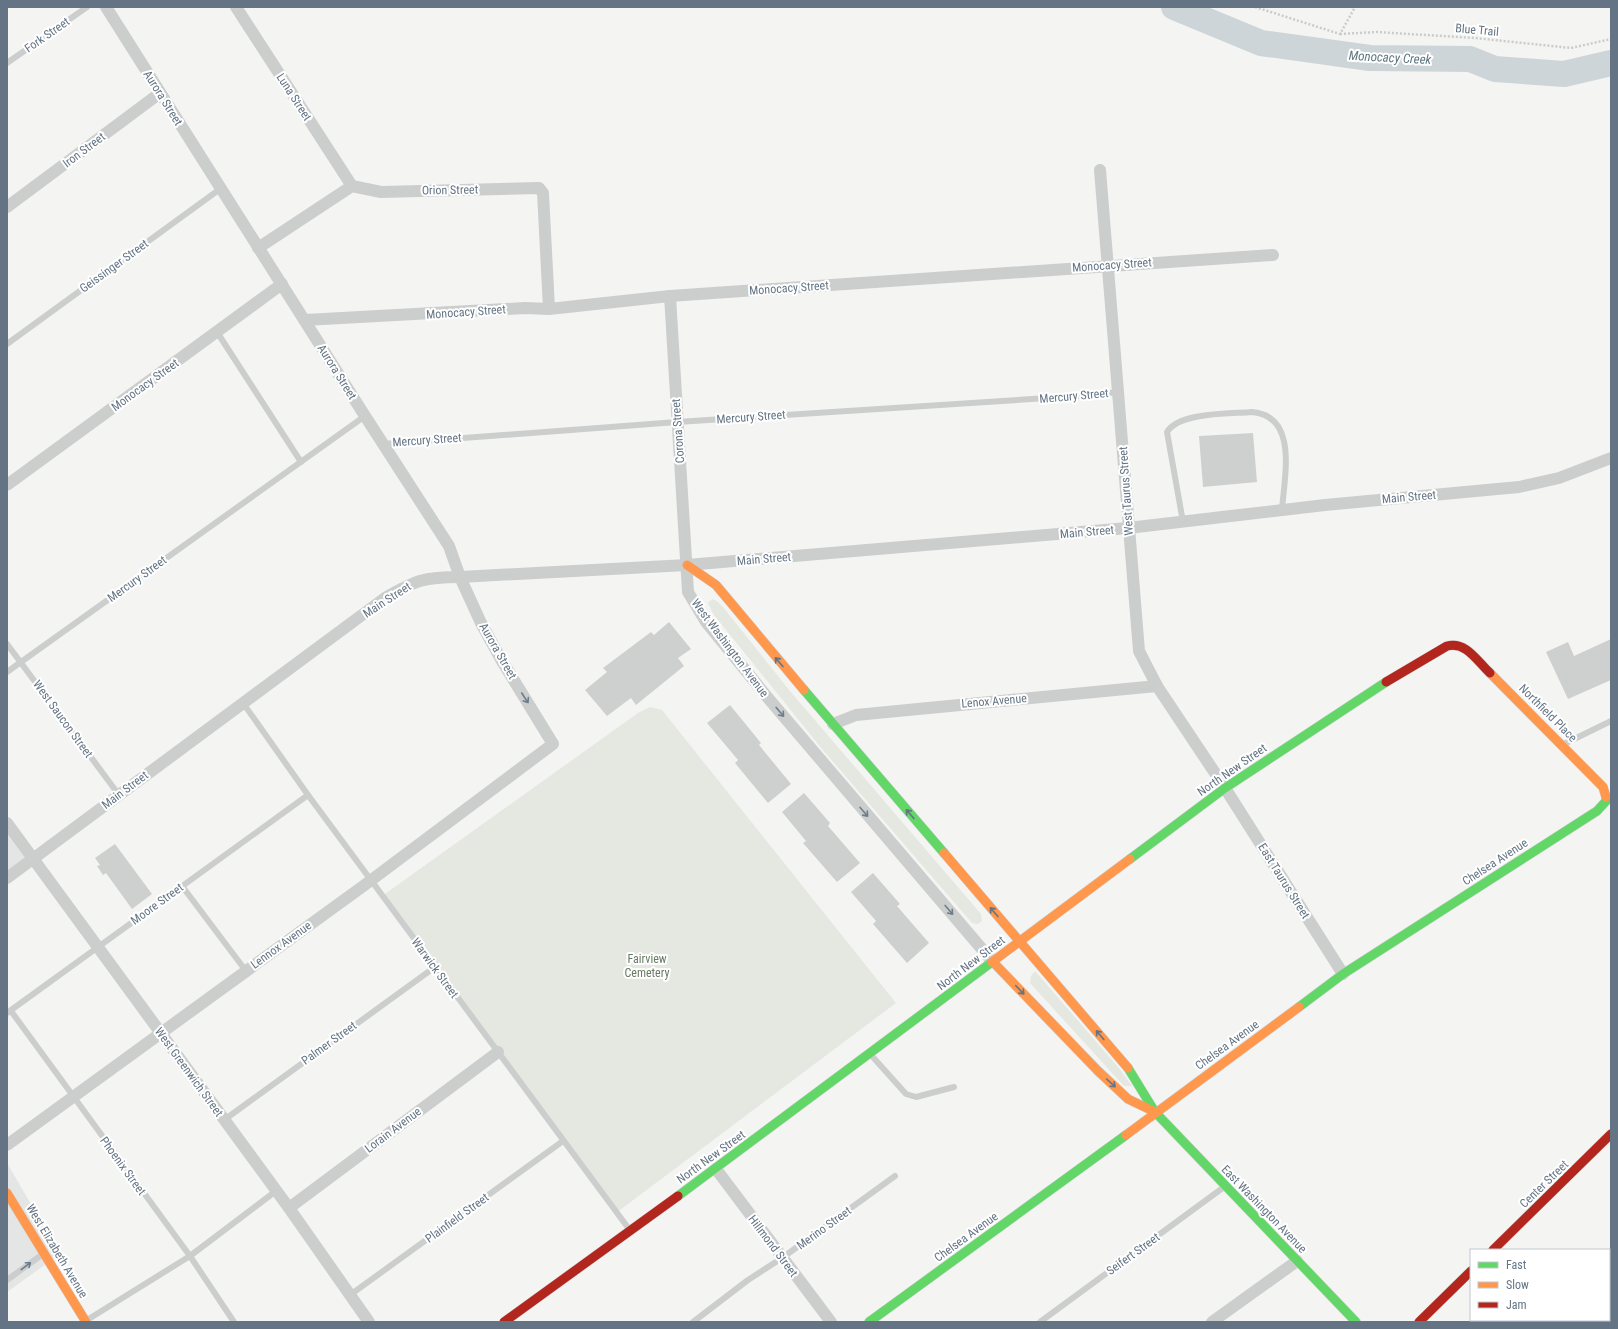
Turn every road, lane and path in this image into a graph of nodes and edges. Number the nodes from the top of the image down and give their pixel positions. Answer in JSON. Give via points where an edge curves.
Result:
{"nodes":[{"id":1,"x":87,"y":7,"type":"edge"},
{"id":2,"x":106,"y":7,"type":"edge"},
{"id":3,"x":236,"y":7,"type":"edge"},
{"id":4,"x":1255,"y":7,"type":"edge"},
{"id":5,"x":1355,"y":7,"type":"edge"},
{"id":6,"x":1340,"y":34,"type":"junction"},
{"id":7,"x":1611,"y":39,"type":"edge"},
{"id":8,"x":7,"y":63,"type":"edge"},
{"id":9,"x":160,"y":93,"type":"junction"},
{"id":10,"x":1100,"y":170,"type":"dead end"},
{"id":11,"x":352,"y":186,"type":"junction"},
{"id":12,"x":220,"y":189,"type":"junction"},
{"id":13,"x":7,"y":207,"type":"edge"},
{"id":14,"x":258,"y":248,"type":"junction"},
{"id":15,"x":1273,"y":255,"type":"dead end"},
{"id":16,"x":1107,"y":265,"type":"junction"},
{"id":17,"x":282,"y":284,"type":"junction"},
{"id":18,"x":670,"y":296,"type":"junction"},
{"id":19,"x":549,"y":309,"type":"junction"},
{"id":20,"x":305,"y":320,"type":"junction"},
{"id":21,"x":217,"y":332,"type":"junction"},
{"id":22,"x":7,"y":344,"type":"edge"},
{"id":23,"x":1118,"y":392,"type":"junction"},
{"id":24,"x":364,"y":416,"type":"junction"},
{"id":25,"x":677,"y":422,"type":"junction"},
{"id":26,"x":383,"y":444,"type":"junction"},
{"id":27,"x":1611,"y":458,"type":"edge"},
{"id":28,"x":301,"y":462,"type":"junction"},
{"id":29,"x":7,"y":485,"type":"edge"},
{"id":30,"x":1282,"y":510,"type":"junction"},
{"id":31,"x":1182,"y":522,"type":"junction"},
{"id":32,"x":1128,"y":528,"type":"junction"},
{"id":33,"x":687,"y":565,"type":"junction"},
{"id":34,"x":460,"y":577,"type":"junction"},
{"id":35,"x":7,"y":644,"type":"edge"},
{"id":36,"x":1464,"y":647,"type":"joint"},
{"id":37,"x":21,"y":662,"type":"junction"},
{"id":38,"x":7,"y":672,"type":"edge"},
{"id":39,"x":1157,"y":686,"type":"junction"},
{"id":40,"x":243,"y":703,"type":"junction"},
{"id":41,"x":1611,"y":721,"type":"edge"},
{"id":42,"x":833,"y":724,"type":"junction"},
{"id":43,"x":553,"y":744,"type":"joint"},
{"id":44,"x":1562,"y":745,"type":"junction"},
{"id":45,"x":1225,"y":788,"type":"junction"},
{"id":46,"x":119,"y":795,"type":"junction"},
{"id":47,"x":308,"y":796,"type":"junction"},
{"id":48,"x":1607,"y":800,"type":"joint"},
{"id":49,"x":7,"y":823,"type":"edge"},
{"id":50,"x":33,"y":859,"type":"junction"},
{"id":51,"x":7,"y":878,"type":"edge"},
{"id":52,"x":371,"y":880,"type":"junction"},
{"id":53,"x":182,"y":886,"type":"junction"},
{"id":54,"x":1020,"y":942,"type":"junction"},
{"id":55,"x":98,"y":947,"type":"junction"},
{"id":56,"x":993,"y":962,"type":"junction"},
{"id":57,"x":435,"y":967,"type":"junction"},
{"id":58,"x":246,"y":971,"type":"junction"},
{"id":59,"x":1343,"y":974,"type":"junction"},
{"id":60,"x":9,"y":1012,"type":"edge"},
{"id":61,"x":160,"y":1033,"type":"junction"},
{"id":62,"x":498,"y":1052,"type":"junction"},
{"id":63,"x":870,"y":1054,"type":"junction"},
{"id":64,"x":954,"y":1086,"type":"dead end"},
{"id":65,"x":73,"y":1098,"type":"junction"},
{"id":66,"x":1155,"y":1112,"type":"junction"},
{"id":67,"x":224,"y":1120,"type":"junction"},
{"id":68,"x":1611,"y":1134,"type":"edge"},
{"id":69,"x":563,"y":1140,"type":"junction"},
{"id":70,"x":7,"y":1145,"type":"edge"},
{"id":71,"x":716,"y":1169,"type":"junction"},
{"id":72,"x":895,"y":1176,"type":"dead end"},
{"id":73,"x":1226,"y":1186,"type":"junction"},
{"id":74,"x":276,"y":1190,"type":"junction"},
{"id":75,"x":7,"y":1192,"type":"edge"},
{"id":76,"x":289,"y":1208,"type":"junction"},
{"id":77,"x":630,"y":1231,"type":"junction"},
{"id":78,"x":1494,"y":1249,"type":"edge"},
{"id":79,"x":44,"y":1253,"type":"junction"},
{"id":80,"x":190,"y":1256,"type":"junction"},
{"id":81,"x":782,"y":1258,"type":"junction"},
{"id":82,"x":1297,"y":1261,"type":"junction"},
{"id":83,"x":1470,"y":1273,"type":"edge"},
{"id":84,"x":7,"y":1280,"type":"edge"},
{"id":85,"x":350,"y":1295,"type":"junction"},
{"id":86,"x":86,"y":1322,"type":"edge"},
{"id":87,"x":234,"y":1322,"type":"edge"},
{"id":88,"x":369,"y":1322,"type":"edge"},
{"id":89,"x":504,"y":1322,"type":"edge"},
{"id":90,"x":693,"y":1322,"type":"edge"},
{"id":91,"x":831,"y":1322,"type":"edge"},
{"id":92,"x":869,"y":1322,"type":"edge"},
{"id":93,"x":1040,"y":1322,"type":"edge"},
{"id":94,"x":1212,"y":1322,"type":"edge"},
{"id":95,"x":1356,"y":1322,"type":"edge"},
{"id":96,"x":1419,"y":1322,"type":"edge"}],
"edges":[{"from":1,"to":8,"type":"lane","name":"Fork Street"},
{"from":2,"to":9,"type":"street","name":"Aurora Street"},
{"from":3,"to":11,"type":"street","name":"Luna Street"},
{"from":4,"to":6,"type":"path","name":"Blue Trail"},
{"from":5,"to":6,"type":"path"},
{"from":6,"to":7,"type":"path","name":"Blue Trail","via":[[1392,33],[1475,38],[1571,48]]},
{"from":9,"to":12,"type":"street","name":"Aurora Street"},
{"from":9,"to":13,"type":"street","name":"Iron Street"},
{"from":10,"to":16,"type":"street","name":"West Taurus Street"},
{"from":11,"to":14,"type":"street"},
{"from":11,"to":19,"type":"street","name":"Orion Street","via":[[381,192],[539,188],[543,193]]},
{"from":12,"to":14,"type":"street","name":"Aurora Street"},
{"from":12,"to":22,"type":"lane","name":"Geissinger Street"},
{"from":14,"to":17,"type":"street","name":"Aurora Street"},
{"from":15,"to":16,"type":"street","name":"Monocacy Street"},
{"from":16,"to":18,"type":"street","name":"Monocacy Street"},
{"from":16,"to":23,"type":"street","name":"West Taurus Street"},
{"from":17,"to":20,"type":"street","name":"Aurora Street"},
{"from":17,"to":21,"type":"street","name":"Monocacy Street"},
{"from":18,"to":19,"type":"street","name":"Monocacy Street"},
{"from":18,"to":25,"type":"street","name":"Corona Street"},
{"from":19,"to":20,"type":"street","name":"Monocacy Street","via":[[525,308]]},
{"from":20,"to":24,"type":"street","name":"Aurora Street"},
{"from":21,"to":28,"type":"lane"},
{"from":21,"to":29,"type":"street","name":"Monocacy Street"},
{"from":23,"to":25,"type":"lane","name":"Mercury Street"},
{"from":23,"to":32,"type":"street","name":"West Taurus Street"},
{"from":24,"to":26,"type":"street","name":"Aurora Street"},
{"from":24,"to":28,"type":"lane","name":"Mercury Street"},
{"from":25,"to":26,"type":"lane","name":"Mercury Street"},
{"from":25,"to":33,"type":"street","name":"Corona Street"},
{"from":26,"to":34,"type":"street","name":"Aurora Street","via":[[449,546]]},
{"from":27,"to":30,"type":"street","name":"Main Street","via":[[1559,478],[1519,487]]},
{"from":28,"to":37,"type":"lane","name":"Mercury Street"},
{"from":30,"to":31,"type":"street","name":"Main Street"},
{"from":30,"to":31,"type":"lane","via":[[1286,464],[1282,430],[1277,423],[1262,413],[1252,412],[1189,418],[1174,423],[1167,432]]},
{"from":31,"to":32,"type":"street","name":"Main Street"},
{"from":32,"to":33,"type":"street","name":"Main Street"},
{"from":32,"to":39,"type":"street","name":"West Taurus Street","via":[[1139,651]]},
{"from":33,"to":34,"type":"street","name":"Main Street"},
{"from":42,"to":33,"type":"street","one_way":true,"via":[[716,584]]},
{"from":33,"to":56,"type":"street","name":"West Washington Avenue","one_way":true,"via":[[688,592],[706,622],[772,704]]},
{"from":34,"to":40,"type":"street","name":"Main Street","via":[[432,577],[408,585],[385,598]]},
{"from":34,"to":43,"type":"street","name":"Aurora Street","one_way":true,"via":[[502,661]]},
{"from":35,"to":37,"type":"lane","name":"West Saucon Street"},
{"from":36,"to":44,"type":"street","name":"Northfield Place"},
{"from":36,"to":45,"type":"street","name":"North New Street","via":[[1455,644],[1447,646],[1362,697]]},
{"from":37,"to":38,"type":"lane","name":"Mercury Street"},
{"from":37,"to":46,"type":"lane","name":"West Saucon Street"},
{"from":39,"to":42,"type":"street","name":"Lenox Avenue","via":[[856,715]]},
{"from":39,"to":45,"type":"street","name":"West Taurus Street"},
{"from":40,"to":46,"type":"street","name":"Main Street"},
{"from":40,"to":47,"type":"lane","name":"Warwick Street"},
{"from":41,"to":44,"type":"lane"},
{"from":54,"to":42,"type":"street","one_way":true},
{"from":43,"to":52,"type":"street","name":"Lennox Avenue"},
{"from":44,"to":48,"type":"street","name":"Northfield Place","via":[[1603,787]]},
{"from":45,"to":54,"type":"street","name":"North New Street"},
{"from":45,"to":59,"type":"street","name":"East Taurus Street"},
{"from":46,"to":50,"type":"street","name":"Main Street"},
{"from":47,"to":52,"type":"lane","name":"Warwick Street"},
{"from":47,"to":53,"type":"lane","name":"Moore Street"},
{"from":48,"to":59,"type":"street","name":"Chelsea Avenue","via":[[1598,811]]},
{"from":49,"to":50,"type":"street","name":"West Greenwich Street"},
{"from":50,"to":51,"type":"street","name":"Main Street"},
{"from":50,"to":55,"type":"street","name":"West Greenwich Street"},
{"from":52,"to":57,"type":"lane","name":"Warwick Street"},
{"from":52,"to":58,"type":"street","name":"Lennox Avenue"},
{"from":53,"to":55,"type":"lane","name":"Moore Street"},
{"from":53,"to":58,"type":"lane"},
{"from":54,"to":56,"type":"street","name":"North New Street"},
{"from":66,"to":54,"type":"street","name":"East Washington Avenue","one_way":true,"via":[[1129,1069]]},
{"from":55,"to":60,"type":"lane","name":"Moore Street"},
{"from":55,"to":61,"type":"street","name":"West Greenwich Street"},
{"from":56,"to":63,"type":"street","name":"North New Street"},
{"from":56,"to":66,"type":"street","name":"East Washington Avenue","one_way":true,"via":[[1128,1099]]},
{"from":57,"to":62,"type":"lane","name":"Warwick Street"},
{"from":57,"to":67,"type":"lane","name":"Palmer Street"},
{"from":58,"to":61,"type":"street","name":"Lennox Avenue"},
{"from":59,"to":66,"type":"street","name":"Chelsea Avenue"},
{"from":60,"to":65,"type":"lane","name":"Phoenix Street"},
{"from":61,"to":65,"type":"street","name":"Lennox Avenue"},
{"from":61,"to":67,"type":"street","name":"West Greenwich Street"},
{"from":62,"to":69,"type":"lane","name":"Warwick Street"},
{"from":62,"to":76,"type":"street","name":"Lorain Avenue"},
{"from":63,"to":64,"type":"lane","via":[[906,1094],[916,1096]]},
{"from":63,"to":71,"type":"street","name":"North New Street"},
{"from":65,"to":70,"type":"street","name":"Lennox Avenue"},
{"from":65,"to":80,"type":"lane","name":"Phoenix Street"},
{"from":66,"to":73,"type":"street","name":"East Washington Avenue"},
{"from":66,"to":92,"type":"street","name":"Chelsea Avenue","via":[[1074,1174]]},
{"from":67,"to":74,"type":"street","name":"West Greenwich Street"},
{"from":68,"to":78,"type":"street","name":"Center Street"},
{"from":69,"to":77,"type":"lane","name":"Warwick Street"},
{"from":69,"to":85,"type":"lane","name":"Plainfield Street"},
{"from":71,"to":77,"type":"street","name":"North New Street"},
{"from":71,"to":81,"type":"street","name":"Hillmond Street"},
{"from":72,"to":81,"type":"lane","name":"Merino Street"},
{"from":73,"to":82,"type":"street","name":"East Washington Avenue"},
{"from":73,"to":93,"type":"lane","name":"Seifert Street"},
{"from":74,"to":76,"type":"street","name":"West Greenwich Street"},
{"from":74,"to":80,"type":"lane"},
{"from":75,"to":79,"type":"street","name":"West Elizabeth Avenue"},
{"from":76,"to":85,"type":"street","name":"West Greenwich Street"},
{"from":77,"to":89,"type":"street","name":"North New Street"},
{"from":84,"to":79,"type":"lane","one_way":true},
{"from":79,"to":86,"type":"street","name":"West Elizabeth Avenue"},
{"from":80,"to":86,"type":"lane"},
{"from":80,"to":87,"type":"lane","name":"Phoenix Street"},
{"from":81,"to":90,"type":"lane","name":"Merino Street"},
{"from":81,"to":91,"type":"street","name":"Hillmond Street"},
{"from":82,"to":94,"type":"street"},
{"from":82,"to":95,"type":"street","name":"East Washington Avenue"},
{"from":83,"to":96,"type":"street"},
{"from":85,"to":88,"type":"street","name":"West Greenwich Street"}]}
